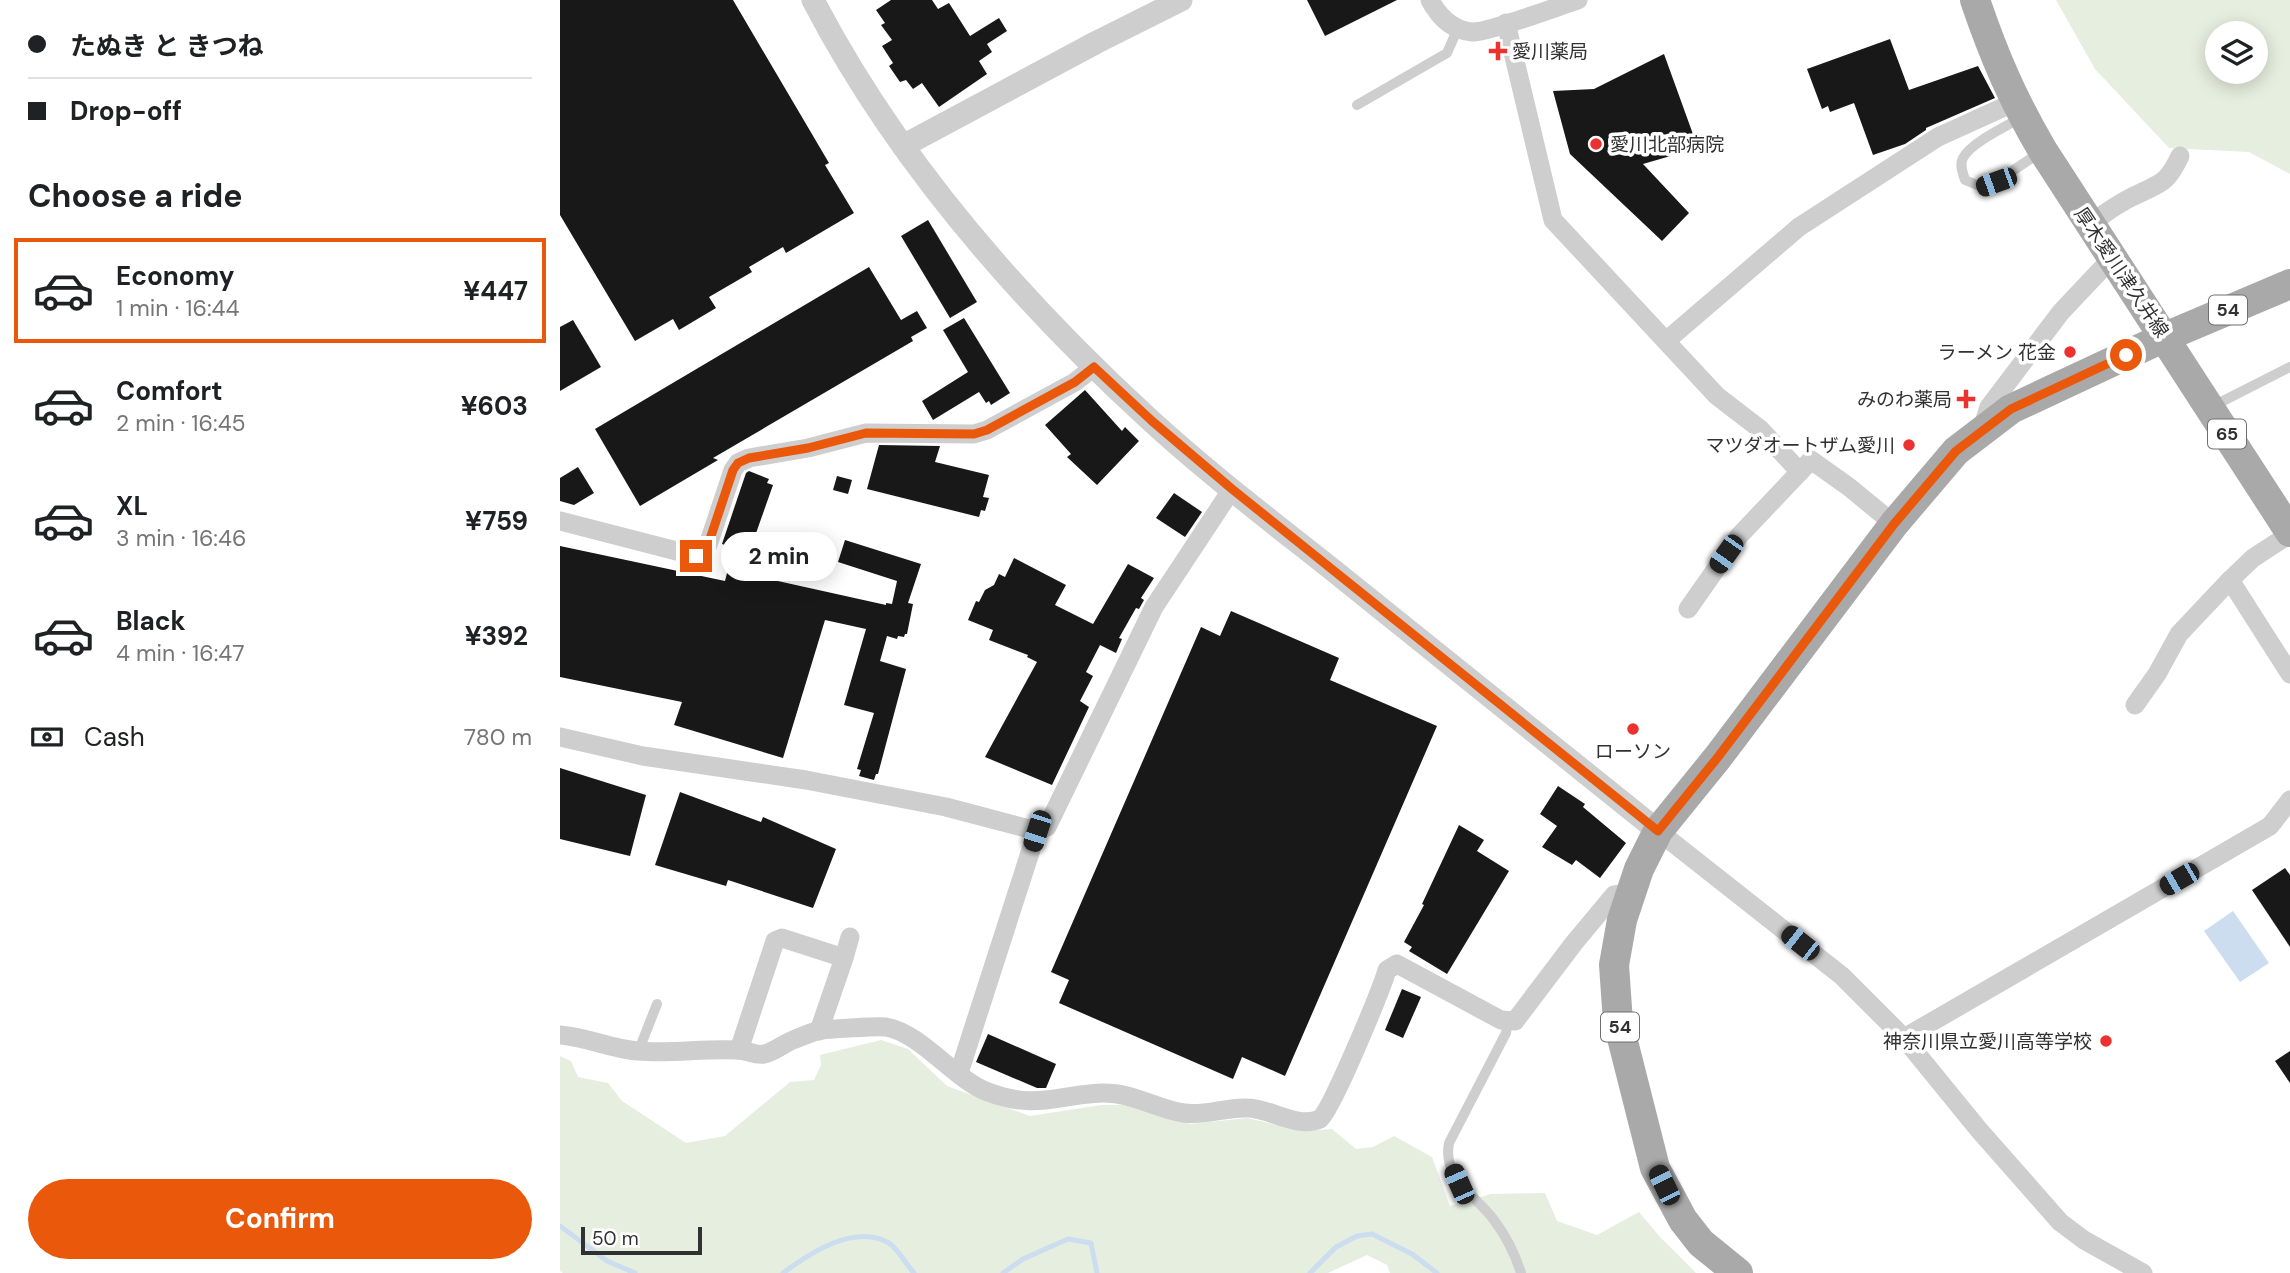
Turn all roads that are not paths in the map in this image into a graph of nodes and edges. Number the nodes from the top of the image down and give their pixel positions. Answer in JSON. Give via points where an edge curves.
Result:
{"nodes":[{"id":1,"x":813,"y":0,"type":"edge"},
{"id":2,"x":1181,"y":0,"type":"edge"},
{"id":3,"x":1430,"y":0,"type":"edge"},
{"id":4,"x":1578,"y":0,"type":"edge"},
{"id":5,"x":1975,"y":0,"type":"edge"},
{"id":6,"x":1506,"y":23,"type":"junction"},
{"id":7,"x":1458,"y":27,"type":"junction"},
{"id":8,"x":1357,"y":105,"type":"dead end"},
{"id":9,"x":2019,"y":110,"type":"junction"},
{"id":10,"x":903,"y":146,"type":"junction"},
{"id":11,"x":2043,"y":151,"type":"junction"},
{"id":12,"x":2180,"y":156,"type":"dead end"},
{"id":13,"x":2090,"y":223,"type":"junction"},
{"id":14,"x":2112,"y":258,"type":"junction"},
{"id":15,"x":2290,"y":284,"type":"edge"},
{"id":16,"x":2165,"y":337,"type":"junction"},
{"id":17,"x":1665,"y":341,"type":"junction"},
{"id":18,"x":1094,"y":367,"type":"junction"},
{"id":19,"x":2290,"y":367,"type":"edge"},
{"id":20,"x":2212,"y":410,"type":"junction"},
{"id":21,"x":1982,"y":429,"type":"junction"},
{"id":22,"x":1800,"y":472,"type":"junction"},
{"id":23,"x":1232,"y":489,"type":"junction"},
{"id":24,"x":2285,"y":520,"type":"edge"},
{"id":25,"x":560,"y":521,"type":"edge"},
{"id":26,"x":1894,"y":524,"type":"junction"},
{"id":27,"x":2230,"y":580,"type":"junction"},
{"id":28,"x":1688,"y":608,"type":"dead end"},
{"id":29,"x":2290,"y":674,"type":"edge"},
{"id":30,"x":2135,"y":705,"type":"dead end"},
{"id":31,"x":560,"y":737,"type":"edge"},
{"id":32,"x":2290,"y":800,"type":"edge"},
{"id":33,"x":1037,"y":831,"type":"junction"},
{"id":34,"x":1658,"y":831,"type":"junction"},
{"id":35,"x":1629,"y":893,"type":"junction"},
{"id":36,"x":850,"y":937,"type":"dead end"},
{"id":37,"x":844,"y":958,"type":"junction"},
{"id":38,"x":657,"y":1004,"type":"dead end"},
{"id":39,"x":1508,"y":1020,"type":"junction"},
{"id":40,"x":819,"y":1031,"type":"junction"},
{"id":41,"x":560,"y":1035,"type":"edge"},
{"id":42,"x":1905,"y":1038,"type":"junction"},
{"id":43,"x":739,"y":1050,"type":"junction"},
{"id":44,"x":643,"y":1051,"type":"junction"},
{"id":45,"x":959,"y":1073,"type":"junction"},
{"id":46,"x":1521,"y":1273,"type":"edge"},
{"id":47,"x":1738,"y":1273,"type":"edge"},
{"id":48,"x":2143,"y":1273,"type":"edge"}],
"edges":[{"from":1,"to":10,"type":"street","via":[[840,52]]},
{"from":2,"to":10,"type":"street"},
{"from":3,"to":7,"type":"street","via":[[1437,13]]},
{"from":4,"to":6,"type":"street"},
{"from":5,"to":9,"type":"main road","name":"厚木愛川津久井線","number":"65"},
{"from":6,"to":7,"type":"street","via":[[1478,32]]},
{"from":6,"to":17,"type":"street","via":[[1553,220]]},
{"from":7,"to":8,"type":"lane","via":[[1447,53]]},
{"from":9,"to":11,"type":"main road","name":"厚木愛川津久井線","number":"65"},
{"from":9,"to":11,"type":"lane","via":[[1962,158],[1965,180],[1989,185]]},
{"from":9,"to":17,"type":"street","via":[[1938,137],[1800,227]]},
{"from":10,"to":18,"type":"street","via":[[1010,282]]},
{"from":11,"to":13,"type":"main road","name":"厚木愛川津久井線","number":"65"},
{"from":12,"to":13,"type":"street","via":[[2164,181]]},
{"from":13,"to":14,"type":"main road","name":"厚木愛川津久井線","number":"65"},
{"from":14,"to":16,"type":"main road","name":"厚木愛川津久井線","number":"65"},
{"from":14,"to":21,"type":"street","via":[[2053,322],[1990,407]]},
{"from":15,"to":16,"type":"main road","number":"54"},
{"from":16,"to":20,"type":"main road","name":"厚木愛川津久井線","number":"65"},
{"from":16,"to":21,"type":"main road","number":"54","via":[[2011,409]]},
{"from":17,"to":22,"type":"street"},
{"from":18,"to":23,"type":"street"},
{"from":18,"to":25,"type":"street","via":[[1075,382],[974,434],[866,433],[738,463],[708,545],[696,556]]},
{"from":19,"to":20,"type":"lane"},
{"from":20,"to":24,"type":"main road","name":"厚木愛川津久井線","number":"65"},
{"from":21,"to":26,"type":"main road","number":"54","via":[[1956,451]]},
{"from":22,"to":26,"type":"street","via":[[1811,460]]},
{"from":22,"to":28,"type":"street","via":[[1739,536]]},
{"from":23,"to":33,"type":"street","via":[[1154,607],[1047,827]]},
{"from":23,"to":34,"type":"street"},
{"from":24,"to":27,"type":"street"},
{"from":26,"to":34,"type":"main road","number":"54"},
{"from":27,"to":29,"type":"street"},
{"from":27,"to":30,"type":"street","via":[[2179,634]]},
{"from":31,"to":33,"type":"street","via":[[643,756],[946,807]]},
{"from":32,"to":42,"type":"street","via":[[2270,826]]},
{"from":33,"to":45,"type":"street"},
{"from":34,"to":35,"type":"main road","number":"54"},
{"from":34,"to":42,"type":"street","via":[[1842,976]]},
{"from":35,"to":39,"type":"street","via":[[1614,895],[1515,1021]]},
{"from":35,"to":47,"type":"main road","number":"54","via":[[1614,965],[1618,1022],[1655,1168],[1683,1220]]},
{"from":36,"to":37,"type":"street"},
{"from":37,"to":40,"type":"street"},
{"from":37,"to":43,"type":"street","via":[[782,938],[775,941]]},
{"from":38,"to":44,"type":"lane","via":[[642,1042]]},
{"from":39,"to":45,"type":"street","via":[[1397,964],[1387,970],[1367,1025],[1320,1119],[1249,1108],[1181,1113],[1128,1095],[1102,1093],[1047,1102],[1013,1101],[985,1091]]},
{"from":39,"to":46,"type":"lane","via":[[1506,1033],[1449,1143],[1448,1158],[1459,1184],[1506,1237]]},
{"from":40,"to":43,"type":"street","via":[[763,1055]]},
{"from":40,"to":45,"type":"street","via":[[886,1027],[903,1033]]},
{"from":41,"to":44,"type":"street"},
{"from":42,"to":48,"type":"street","via":[[2060,1222]]},
{"from":43,"to":44,"type":"street"}]}
